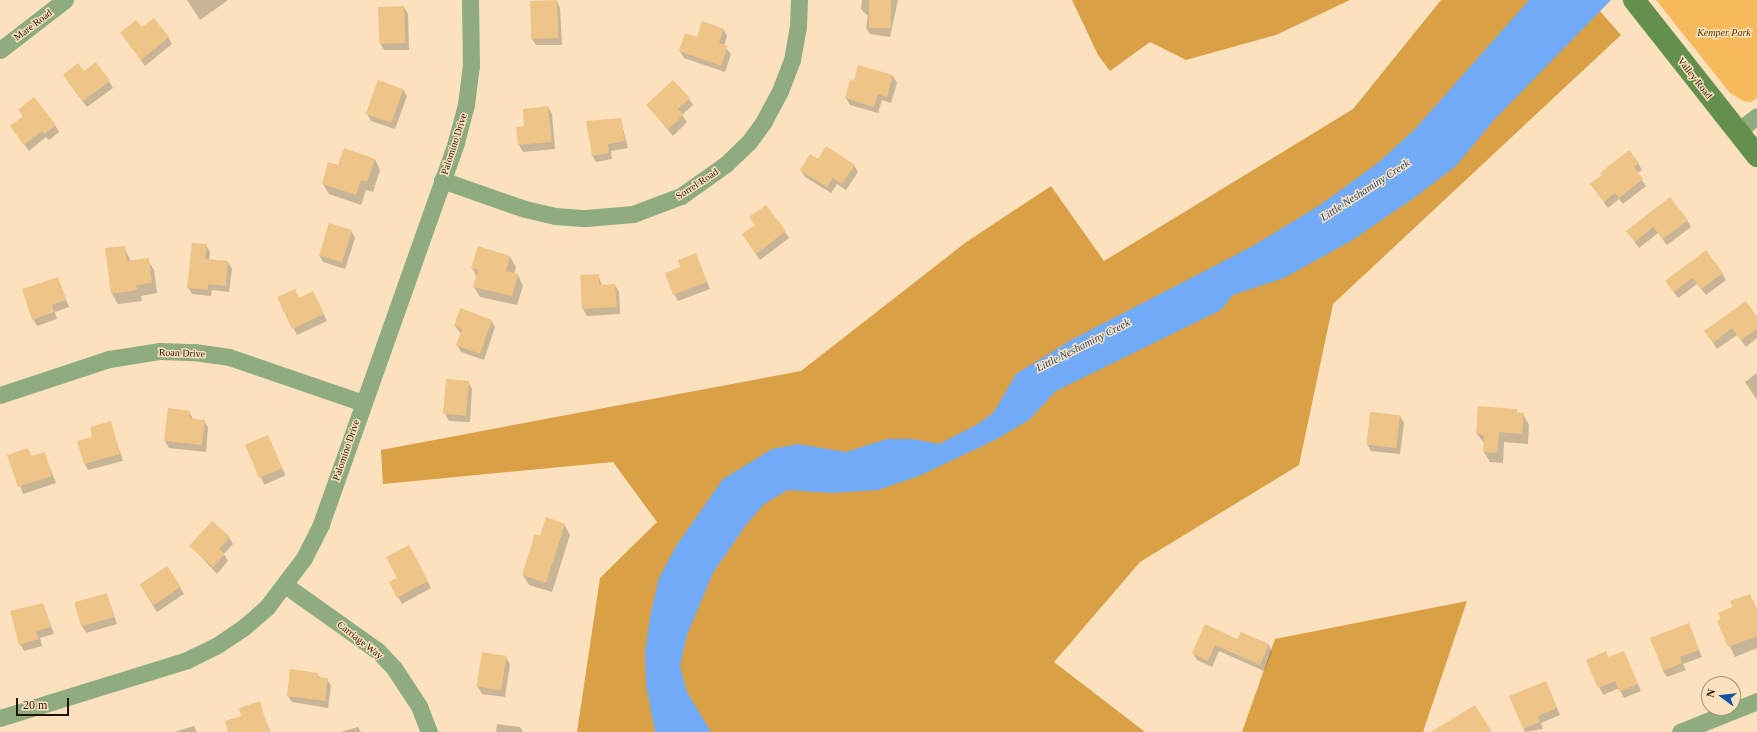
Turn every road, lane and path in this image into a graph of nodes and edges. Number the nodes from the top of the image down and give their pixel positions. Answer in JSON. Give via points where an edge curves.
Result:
{"nodes":[{"id":1,"x":65,"y":0,"type":"edge"},
{"id":2,"x":470,"y":0,"type":"edge"},
{"id":3,"x":799,"y":0,"type":"edge"},
{"id":4,"x":1637,"y":4,"type":"edge"},
{"id":5,"x":0,"y":50,"type":"edge"},
{"id":6,"x":1757,"y":116,"type":"edge"},
{"id":7,"x":1738,"y":131,"type":"junction"},
{"id":8,"x":1757,"y":156,"type":"edge"},
{"id":9,"x":442,"y":180,"type":"junction"},
{"id":10,"x":0,"y":395,"type":"edge"},
{"id":11,"x":363,"y":403,"type":"junction"},
{"id":12,"x":285,"y":585,"type":"junction"},
{"id":13,"x":1757,"y":701,"type":"edge"},
{"id":14,"x":0,"y":718,"type":"edge"},
{"id":15,"x":429,"y":732,"type":"edge"},
{"id":16,"x":1680,"y":732,"type":"edge"}],
"edges":[{"from":1,"to":5,"type":"street","name":"Mare Road"},
{"from":2,"to":9,"type":"street","name":"Palomino Drive","via":[[471,66],[466,105]]},
{"from":3,"to":9,"type":"street","name":"Sorrel Road","via":[[798,28],[792,60],[780,91],[764,121],[749,142],[726,164],[681,196],[632,214],[571,217],[525,209]]},
{"from":4,"to":7,"type":"street","name":"Valley Road"},
{"from":6,"to":7,"type":"street"},
{"from":7,"to":8,"type":"street","name":"Valley Road"},
{"from":9,"to":11,"type":"street","name":"Palomino Drive"},
{"from":10,"to":11,"type":"street","name":"Roan Drive","via":[[109,359],[160,351],[229,357]]},
{"from":11,"to":12,"type":"street","name":"Palomino Drive","via":[[320,524],[304,558]]},
{"from":12,"to":14,"type":"street","name":"Palomino Drive","via":[[243,628],[216,646],[187,660]]},
{"from":12,"to":15,"type":"street","name":"Carriage Way","via":[[378,652],[394,668],[419,706]]},
{"from":13,"to":16,"type":"street"}]}
